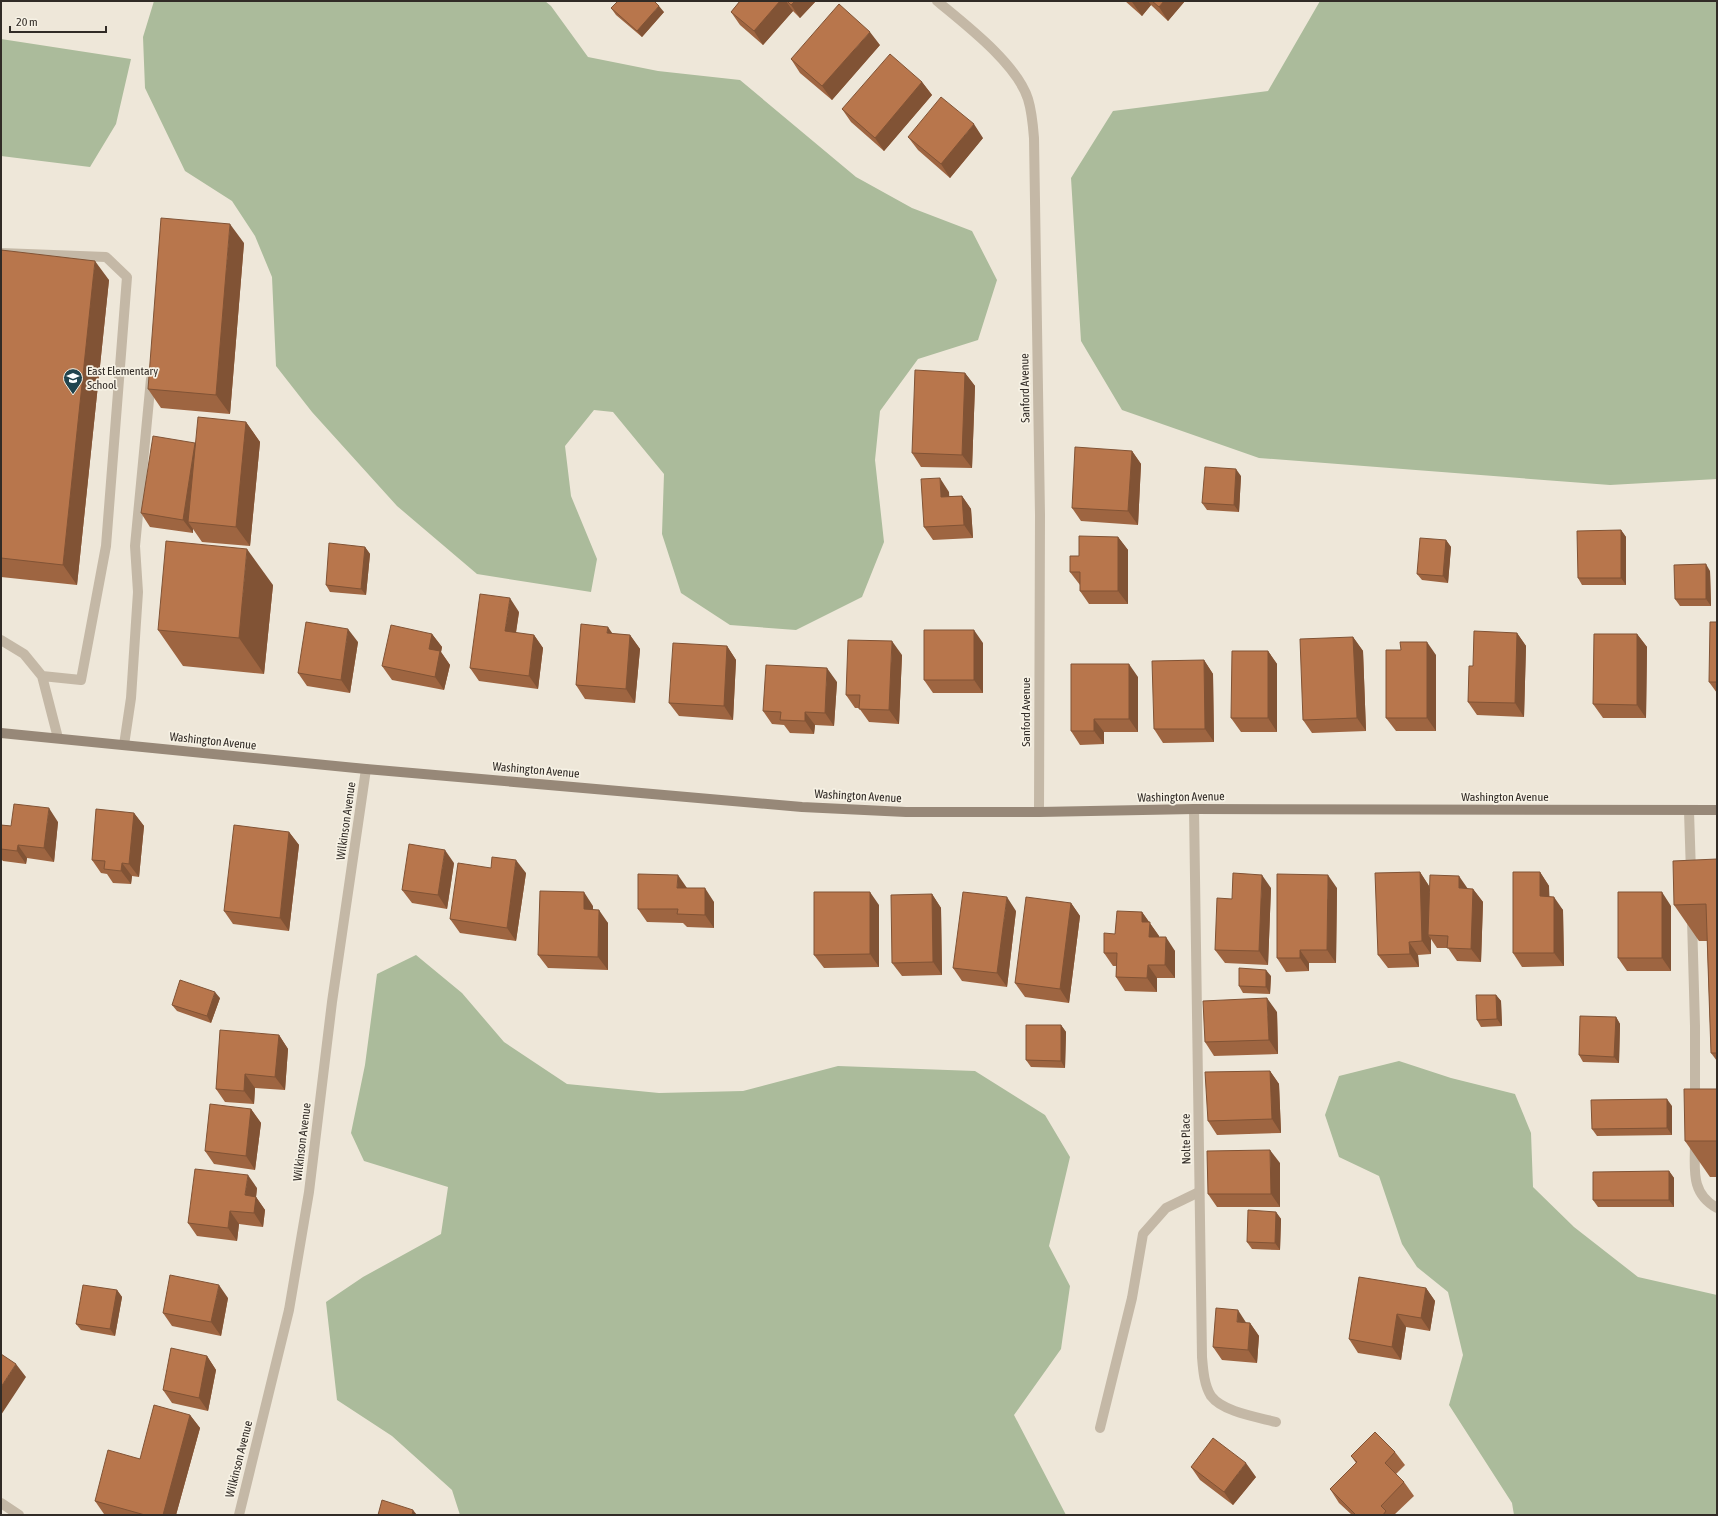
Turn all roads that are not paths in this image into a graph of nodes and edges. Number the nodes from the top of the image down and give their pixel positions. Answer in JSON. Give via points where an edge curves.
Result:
{"nodes":[{"id":1,"x":937,"y":1,"type":"edge"},
{"id":2,"x":1,"y":253,"type":"edge"},
{"id":3,"x":153,"y":365,"type":"edge"},
{"id":4,"x":1,"y":640,"type":"edge"},
{"id":5,"x":42,"y":676,"type":"junction"},
{"id":6,"x":1,"y":733,"type":"edge"},
{"id":7,"x":58,"y":738,"type":"junction"},
{"id":8,"x":124,"y":745,"type":"junction"},
{"id":9,"x":366,"y":769,"type":"junction"},
{"id":10,"x":1194,"y":809,"type":"junction"},
{"id":11,"x":1689,"y":810,"type":"junction"},
{"id":12,"x":1717,"y":810,"type":"edge"},
{"id":13,"x":1038,"y":812,"type":"junction"},
{"id":14,"x":1691,"y":882,"type":"edge"},
{"id":15,"x":1692,"y":906,"type":"edge"},
{"id":16,"x":1695,"y":1110,"type":"edge"},
{"id":17,"x":1695,"y":1133,"type":"edge"},
{"id":18,"x":1199,"y":1192,"type":"junction"},
{"id":19,"x":1717,"y":1208,"type":"edge"},
{"id":20,"x":1276,"y":1422,"type":"dead end"},
{"id":21,"x":1100,"y":1428,"type":"dead end"},
{"id":22,"x":1,"y":1503,"type":"edge"},
{"id":23,"x":19,"y":1515,"type":"edge"},
{"id":24,"x":239,"y":1515,"type":"edge"}],
"edges":[{"from":1,"to":13,"type":"street","name":"Sanford Avenue","via":[[1008,65],[1020,81],[1032,117],[1040,515]]},
{"from":2,"to":5,"type":"street","via":[[106,257],[127,277],[106,546],[82,680]]},
{"from":3,"to":8,"type":"street","via":[[135,546],[138,592],[131,698]]},
{"from":4,"to":5,"type":"street","via":[[24,654]]},
{"from":5,"to":7,"type":"street"},
{"from":6,"to":7,"type":"main road","name":"Washington Avenue"},
{"from":7,"to":8,"type":"main road","name":"Washington Avenue"},
{"from":8,"to":9,"type":"main road","name":"Washington Avenue"},
{"from":9,"to":13,"type":"main road","name":"Washington Avenue","via":[[802,807],[906,812]]},
{"from":9,"to":24,"type":"street","name":"Wilkinson Avenue","via":[[332,1002],[309,1192],[288,1310]]},
{"from":10,"to":11,"type":"main road","name":"Washington Avenue"},
{"from":10,"to":13,"type":"main road","name":"Washington Avenue"},
{"from":10,"to":18,"type":"street","name":"Nolte Place"},
{"from":11,"to":12,"type":"main road","name":"Washington Avenue"},
{"from":11,"to":14,"type":"street"},
{"from":15,"to":16,"type":"street"},
{"from":17,"to":19,"type":"street","via":[[1695,1180],[1699,1192],[1709,1204]]},
{"from":18,"to":20,"type":"street","name":"Nolte Place","via":[[1204,1378],[1211,1395],[1225,1408]]},
{"from":18,"to":21,"type":"street","via":[[1166,1208],[1143,1234],[1132,1298]]},
{"from":22,"to":23,"type":"street"}]}
